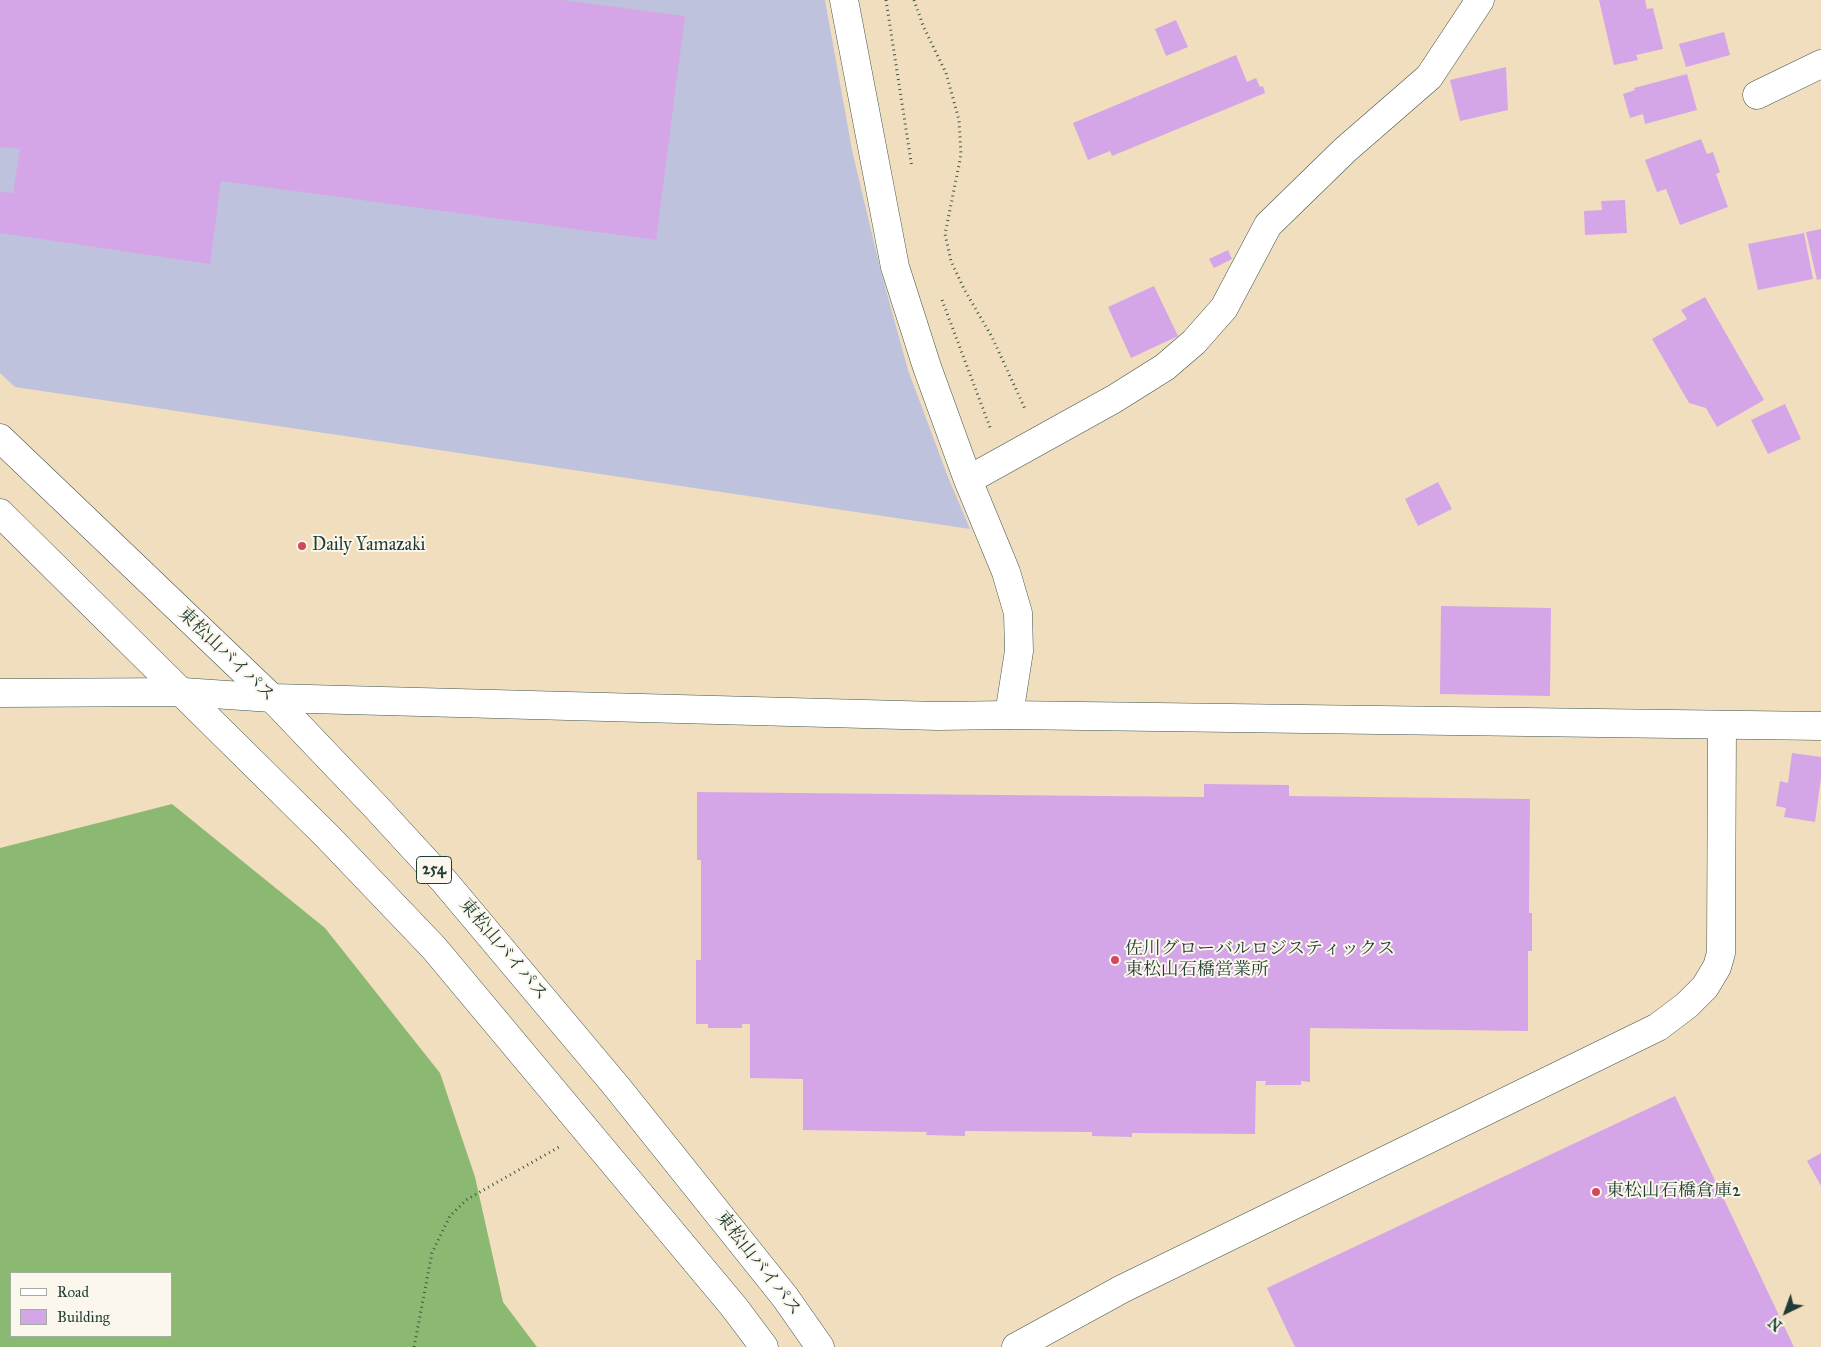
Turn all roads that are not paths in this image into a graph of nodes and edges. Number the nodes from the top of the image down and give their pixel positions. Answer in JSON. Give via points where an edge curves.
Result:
{"nodes":[{"id":1,"x":844,"y":0,"type":"edge"},
{"id":2,"x":1480,"y":0,"type":"edge"},
{"id":3,"x":1821,"y":64,"type":"edge"},
{"id":4,"x":1757,"y":95,"type":"dead end"},
{"id":5,"x":0,"y":438,"type":"edge"},
{"id":6,"x":968,"y":480,"type":"junction"},
{"id":7,"x":0,"y":513,"type":"edge"},
{"id":8,"x":183,"y":692,"type":"junction"},
{"id":9,"x":0,"y":693,"type":"edge"},
{"id":10,"x":272,"y":698,"type":"junction"},
{"id":11,"x":1009,"y":715,"type":"junction"},
{"id":12,"x":1722,"y":725,"type":"junction"},
{"id":13,"x":1821,"y":726,"type":"edge"},
{"id":14,"x":764,"y":1347,"type":"edge"},
{"id":15,"x":820,"y":1347,"type":"edge"},
{"id":16,"x":1016,"y":1347,"type":"edge"}],
"edges":[{"from":1,"to":6,"type":"main road","via":[[895,267]]},
{"from":2,"to":6,"type":"main road","via":[[1429,77],[1345,150],[1268,225],[1224,308],[1194,342],[1165,367],[1114,399]]},
{"from":3,"to":4,"type":"main road"},
{"from":5,"to":10,"type":"main road","name":"東松山バイパス","number":"254"},
{"from":6,"to":11,"type":"main road","via":[[1006,572],[1018,613],[1020,652]]},
{"from":7,"to":8,"type":"main road"},
{"from":8,"to":9,"type":"main road"},
{"from":8,"to":10,"type":"main road"},
{"from":8,"to":14,"type":"main road","via":[[434,948]]},
{"from":10,"to":11,"type":"main road","via":[[938,716]]},
{"from":10,"to":15,"type":"main road","name":"東松山バイパス","number":"254","via":[[444,881],[617,1087],[785,1297]]},
{"from":11,"to":12,"type":"main road"},
{"from":12,"to":13,"type":"main road"},
{"from":12,"to":16,"type":"main road","via":[[1721,953],[1705,987],[1687,1005],[1658,1027],[1122,1289]]}]}
